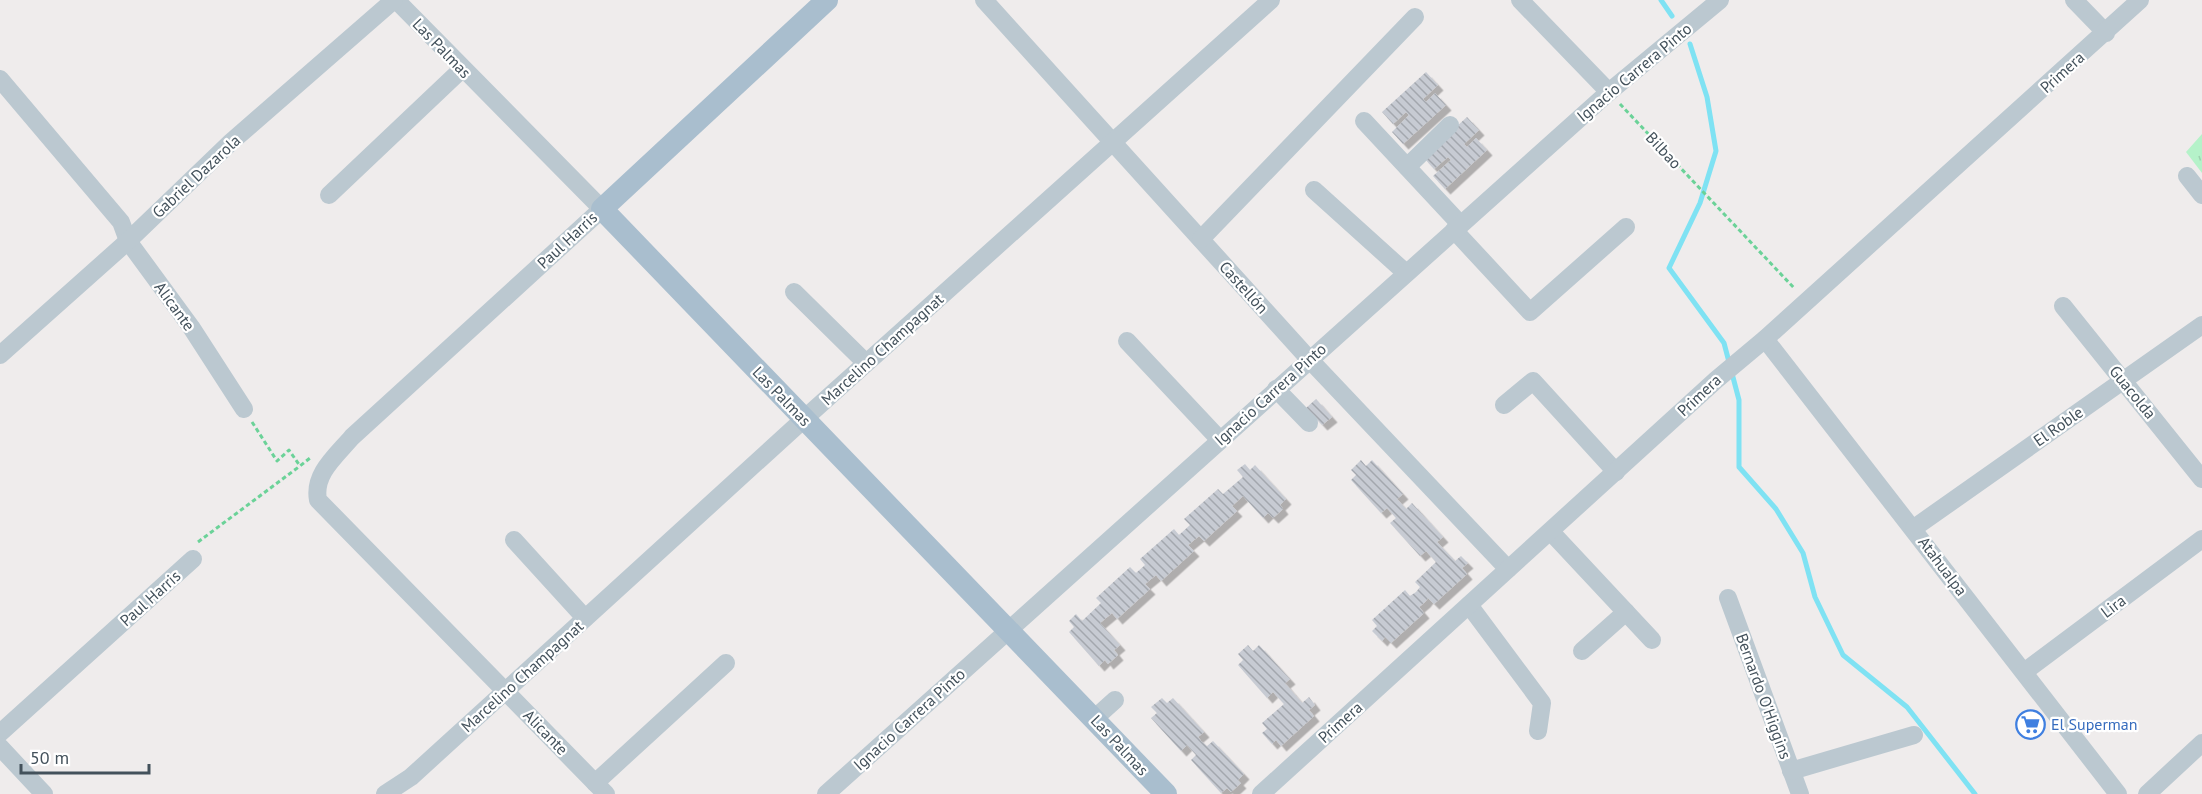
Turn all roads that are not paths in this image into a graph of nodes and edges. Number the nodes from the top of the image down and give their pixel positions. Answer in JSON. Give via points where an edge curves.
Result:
{"nodes":[{"id":1,"x":395,"y":0,"type":"edge"},
{"id":2,"x":827,"y":0,"type":"edge"},
{"id":3,"x":984,"y":0,"type":"edge"},
{"id":4,"x":1271,"y":0,"type":"edge"},
{"id":5,"x":1520,"y":0,"type":"edge"},
{"id":6,"x":1720,"y":0,"type":"edge"},
{"id":7,"x":2074,"y":0,"type":"edge"},
{"id":8,"x":2140,"y":0,"type":"edge"},
{"id":9,"x":1415,"y":17,"type":"dead end"},
{"id":10,"x":2106,"y":33,"type":"junction"},
{"id":11,"x":462,"y":69,"type":"junction"},
{"id":12,"x":0,"y":79,"type":"edge"},
{"id":13,"x":1609,"y":92,"type":"junction"},
{"id":14,"x":1364,"y":121,"type":"dead end"},
{"id":15,"x":1450,"y":125,"type":"dead end"},
{"id":16,"x":1114,"y":142,"type":"junction"},
{"id":17,"x":1407,"y":167,"type":"junction"},
{"id":18,"x":2187,"y":176,"type":"dead end"},
{"id":19,"x":1314,"y":190,"type":"dead end"},
{"id":20,"x":329,"y":195,"type":"dead end"},
{"id":21,"x":2202,"y":195,"type":"edge"},
{"id":22,"x":602,"y":209,"type":"junction"},
{"id":23,"x":1457,"y":227,"type":"junction"},
{"id":24,"x":1626,"y":227,"type":"dead end"},
{"id":25,"x":1201,"y":239,"type":"junction"},
{"id":26,"x":128,"y":240,"type":"junction"},
{"id":27,"x":1406,"y":273,"type":"junction"},
{"id":28,"x":794,"y":292,"type":"dead end"},
{"id":29,"x":2063,"y":306,"type":"dead end"},
{"id":30,"x":2202,"y":325,"type":"edge"},
{"id":31,"x":1765,"y":339,"type":"junction"},
{"id":32,"x":1127,"y":341,"type":"dead end"},
{"id":33,"x":0,"y":355,"type":"edge"},
{"id":34,"x":1309,"y":359,"type":"junction"},
{"id":35,"x":866,"y":363,"type":"junction"},
{"id":36,"x":2124,"y":380,"type":"junction"},
{"id":37,"x":1276,"y":389,"type":"junction"},
{"id":38,"x":1504,"y":405,"type":"dead end"},
{"id":39,"x":244,"y":409,"type":"road end"},
{"id":40,"x":804,"y":419,"type":"junction"},
{"id":41,"x":1309,"y":423,"type":"dead end"},
{"id":42,"x":1220,"y":440,"type":"junction"},
{"id":43,"x":1616,"y":472,"type":"junction"},
{"id":44,"x":2202,"y":479,"type":"edge"},
{"id":45,"x":315,"y":488,"type":"joint"},
{"id":46,"x":1914,"y":528,"type":"junction"},
{"id":47,"x":1551,"y":532,"type":"junction"},
{"id":48,"x":2202,"y":539,"type":"edge"},
{"id":49,"x":514,"y":540,"type":"dead end"},
{"id":50,"x":193,"y":559,"type":"road end"},
{"id":51,"x":1508,"y":569,"type":"junction"},
{"id":52,"x":1728,"y":598,"type":"dead end"},
{"id":53,"x":1468,"y":605,"type":"junction"},
{"id":54,"x":1626,"y":612,"type":"junction"},
{"id":55,"x":585,"y":618,"type":"junction"},
{"id":56,"x":1008,"y":630,"type":"junction"},
{"id":57,"x":1652,"y":640,"type":"dead end"},
{"id":58,"x":1582,"y":651,"type":"dead end"},
{"id":59,"x":726,"y":663,"type":"dead end"},
{"id":60,"x":2024,"y":672,"type":"junction"},
{"id":61,"x":505,"y":691,"type":"junction"},
{"id":62,"x":1115,"y":700,"type":"dead end"},
{"id":63,"x":1095,"y":718,"type":"junction"},
{"id":64,"x":1538,"y":731,"type":"dead end"},
{"id":65,"x":0,"y":733,"type":"edge"},
{"id":66,"x":1914,"y":735,"type":"dead end"},
{"id":67,"x":2202,"y":743,"type":"edge"},
{"id":68,"x":0,"y":747,"type":"edge"},
{"id":69,"x":1791,"y":771,"type":"junction"},
{"id":70,"x":600,"y":789,"type":"edge"},
{"id":71,"x":44,"y":794,"type":"edge"},
{"id":72,"x":385,"y":794,"type":"edge"},
{"id":73,"x":826,"y":794,"type":"edge"},
{"id":74,"x":1166,"y":794,"type":"edge"},
{"id":75,"x":1261,"y":794,"type":"edge"},
{"id":76,"x":1800,"y":794,"type":"edge"},
{"id":77,"x":2118,"y":794,"type":"edge"},
{"id":78,"x":2147,"y":794,"type":"edge"}],
"edges":[{"from":1,"to":11,"type":"street","name":"Las Palmas"},
{"from":1,"to":26,"type":"street","name":"Gabriel Dazarola","via":[[231,141]]},
{"from":2,"to":22,"type":"main road","name":"Paul Harris"},
{"from":3,"to":16,"type":"street","name":"Castellón"},
{"from":4,"to":16,"type":"street","name":"Marcelino Champagnat"},
{"from":5,"to":13,"type":"street"},
{"from":6,"to":13,"type":"street","name":"Ignacio Carrera Pinto"},
{"from":7,"to":10,"type":"street"},
{"from":8,"to":10,"type":"street","name":"Primera"},
{"from":9,"to":25,"type":"street"},
{"from":10,"to":31,"type":"street","name":"Primera"},
{"from":11,"to":20,"type":"street"},
{"from":11,"to":22,"type":"street","name":"Las Palmas"},
{"from":12,"to":26,"type":"street","name":"Alicante","via":[[121,222]]},
{"from":13,"to":23,"type":"street","name":"Ignacio Carrera Pinto"},
{"from":14,"to":17,"type":"street"},
{"from":15,"to":17,"type":"street"},
{"from":16,"to":25,"type":"street","name":"Castellón"},
{"from":16,"to":35,"type":"street","name":"Marcelino Champagnat"},
{"from":17,"to":23,"type":"street"},
{"from":18,"to":21,"type":"street"},
{"from":19,"to":27,"type":"street"},
{"from":22,"to":40,"type":"main road","name":"Las Palmas"},
{"from":22,"to":45,"type":"street","name":"Paul Harris","via":[[352,437],[324,469]]},
{"from":23,"to":24,"type":"street","via":[[1530,312]]},
{"from":23,"to":27,"type":"street","name":"Ignacio Carrera Pinto"},
{"from":25,"to":34,"type":"street","name":"Castellón"},
{"from":26,"to":33,"type":"street","name":"Gabriel Dazarola"},
{"from":26,"to":39,"type":"street","name":"Alicante"},
{"from":27,"to":34,"type":"street","name":"Ignacio Carrera Pinto"},
{"from":28,"to":35,"type":"street"},
{"from":29,"to":36,"type":"street","name":"Guacolda"},
{"from":30,"to":36,"type":"street","name":"El Roble"},
{"from":31,"to":43,"type":"street","name":"Primera"},
{"from":31,"to":46,"type":"street","name":"Atahualpa"},
{"from":32,"to":42,"type":"street"},
{"from":34,"to":37,"type":"street","name":"Ignacio Carrera Pinto"},
{"from":34,"to":51,"type":"street","name":"Castellón"},
{"from":35,"to":40,"type":"street","name":"Marcelino Champagnat"},
{"from":36,"to":44,"type":"street","name":"Guacolda"},
{"from":36,"to":46,"type":"street","name":"El Roble"},
{"from":37,"to":41,"type":"street"},
{"from":37,"to":42,"type":"street","name":"Ignacio Carrera Pinto"},
{"from":38,"to":43,"type":"street","via":[[1533,381]]},
{"from":40,"to":55,"type":"street","name":"Marcelino Champagnat"},
{"from":40,"to":56,"type":"main road","name":"Las Palmas"},
{"from":42,"to":56,"type":"street","name":"Ignacio Carrera Pinto"},
{"from":43,"to":47,"type":"street","name":"Primera"},
{"from":45,"to":61,"type":"street","name":"Alicante","via":[[318,500]]},
{"from":46,"to":60,"type":"street","name":"Atahualpa"},
{"from":47,"to":51,"type":"street","name":"Primera"},
{"from":47,"to":54,"type":"street"},
{"from":48,"to":60,"type":"street","name":"Lira"},
{"from":49,"to":55,"type":"street"},
{"from":50,"to":65,"type":"street","name":"Paul Harris"},
{"from":51,"to":53,"type":"street","name":"Primera"},
{"from":52,"to":69,"type":"street","name":"Bernardo O'Higgins"},
{"from":53,"to":64,"type":"street","via":[[1542,703]]},
{"from":53,"to":75,"type":"street","name":"Primera"},
{"from":54,"to":57,"type":"street"},
{"from":54,"to":58,"type":"street"},
{"from":55,"to":61,"type":"street","name":"Marcelino Champagnat"},
{"from":56,"to":63,"type":"main road","name":"Las Palmas"},
{"from":56,"to":73,"type":"street","name":"Ignacio Carrera Pinto"},
{"from":59,"to":70,"type":"street"},
{"from":60,"to":77,"type":"street","name":"Atahualpa"},
{"from":61,"to":70,"type":"street","name":"Alicante"},
{"from":61,"to":72,"type":"street","name":"Marcelino Champagnat","via":[[411,777]]},
{"from":62,"to":63,"type":"street"},
{"from":63,"to":74,"type":"main road","name":"Las Palmas"},
{"from":66,"to":69,"type":"street"},
{"from":67,"to":78,"type":"street"},
{"from":68,"to":71,"type":"street"},
{"from":69,"to":76,"type":"street","name":"Bernardo O'Higgins"}]}
